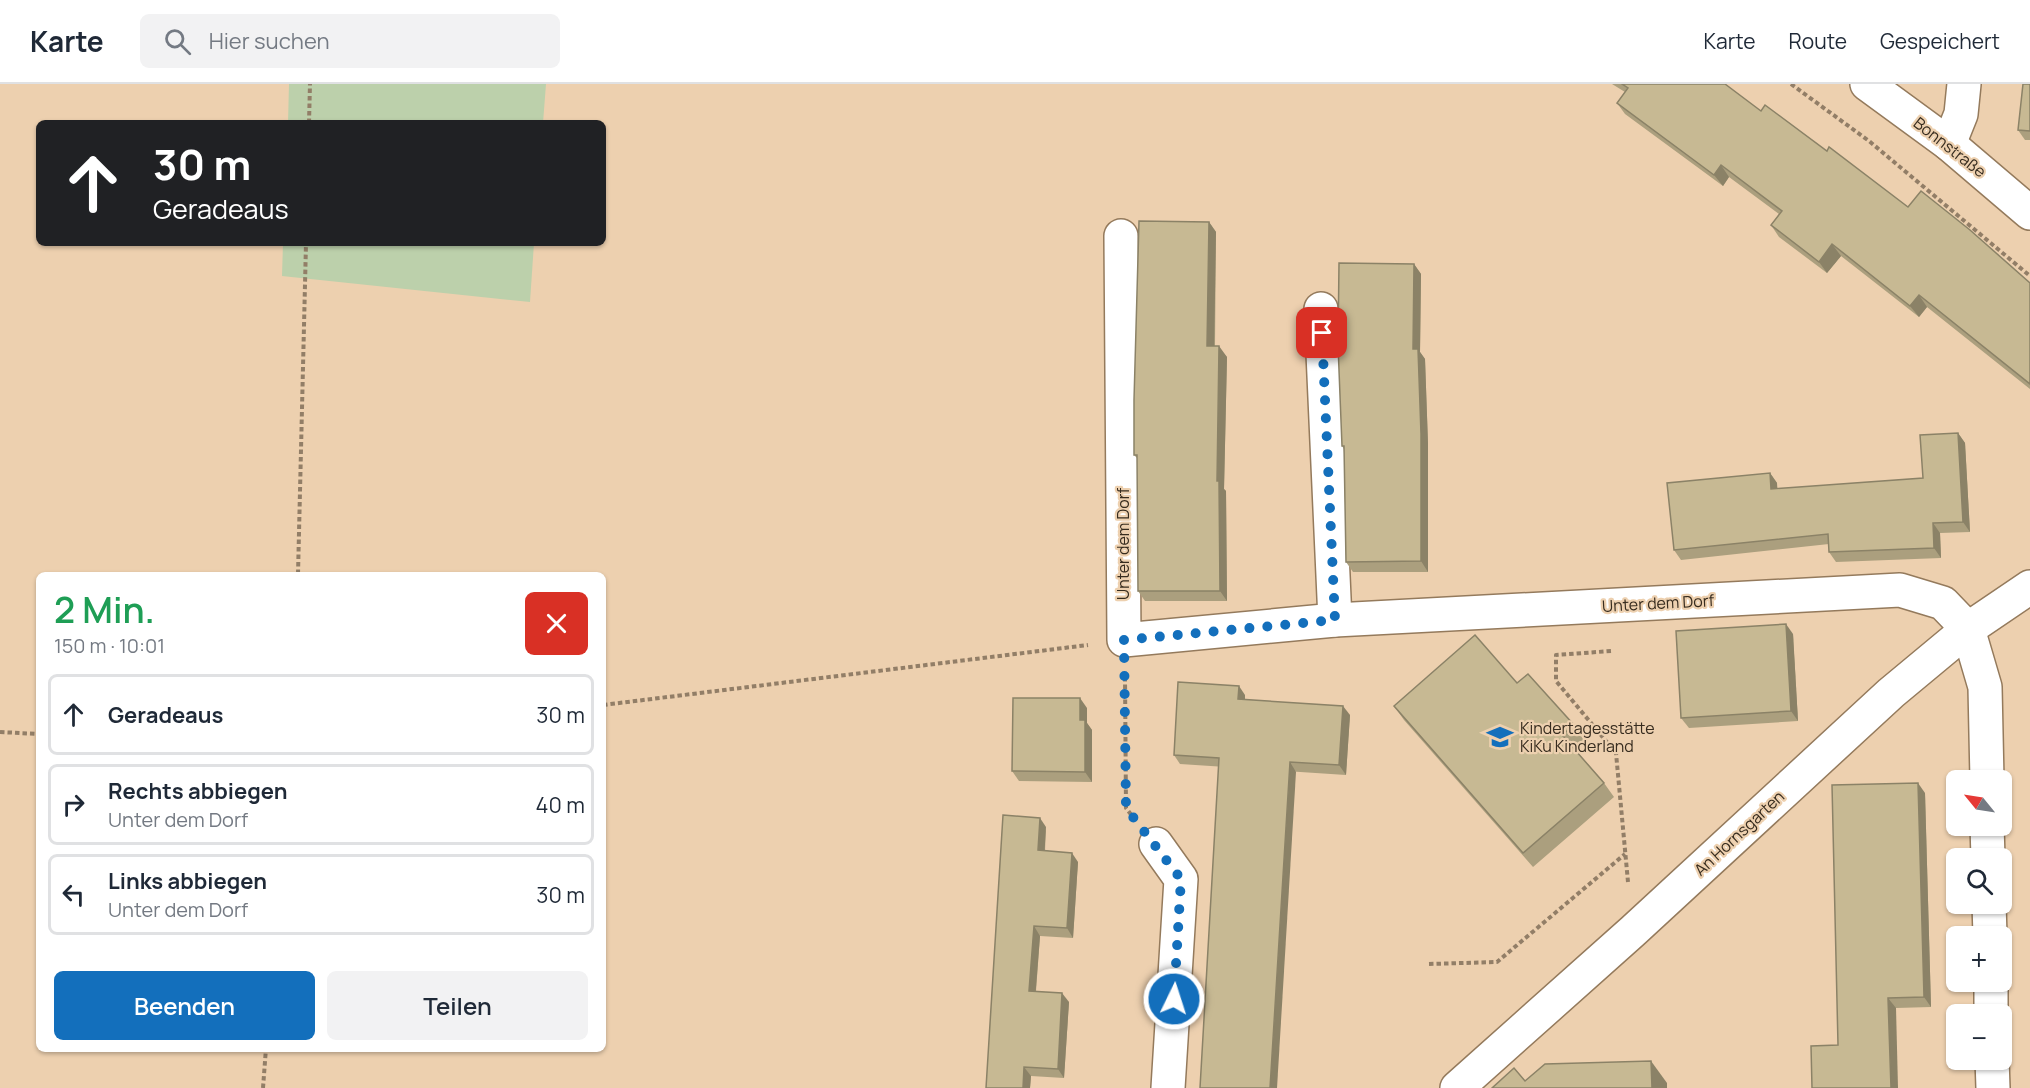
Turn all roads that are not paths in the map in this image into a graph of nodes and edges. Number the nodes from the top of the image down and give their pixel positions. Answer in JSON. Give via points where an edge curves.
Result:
{"nodes":[{"id":1,"x":1867,"y":84,"type":"edge"},
{"id":2,"x":1964,"y":84,"type":"edge"},
{"id":3,"x":1949,"y":144,"type":"junction"},
{"id":4,"x":2030,"y":213,"type":"edge"},
{"id":5,"x":1121,"y":236,"type":"dead end"},
{"id":6,"x":1321,"y":309,"type":"dead end"},
{"id":7,"x":2030,"y":587,"type":"edge"},
{"id":8,"x":1335,"y":620,"type":"junction"},
{"id":9,"x":1968,"y":629,"type":"junction"},
{"id":10,"x":1987,"y":770,"type":"edge"},
{"id":11,"x":1156,"y":844,"type":"road end"},
{"id":12,"x":1992,"y":1070,"type":"edge"},
{"id":13,"x":1168,"y":1088,"type":"edge"},
{"id":14,"x":1457,"y":1088,"type":"edge"},
{"id":15,"x":1993,"y":1088,"type":"edge"}],
"edges":[{"from":1,"to":3,"type":"street","name":"Bonnstraße"},
{"from":2,"to":3,"type":"street","via":[[1961,114]]},
{"from":3,"to":4,"type":"street","name":"Bonnstraße"},
{"from":5,"to":8,"type":"street","name":"Unter dem Dorf","via":[[1124,640]]},
{"from":6,"to":8,"type":"street"},
{"from":7,"to":9,"type":"street","name":"An Hornsgarten"},
{"from":8,"to":9,"type":"street","name":"Unter dem Dorf","via":[[1900,590],[1943,603]]},
{"from":9,"to":10,"type":"street","via":[[1985,687]]},
{"from":9,"to":14,"type":"street","name":"An Hornsgarten","via":[[1891,693]]},
{"from":11,"to":13,"type":"street","via":[[1181,879]]},
{"from":12,"to":15,"type":"street"}]}
